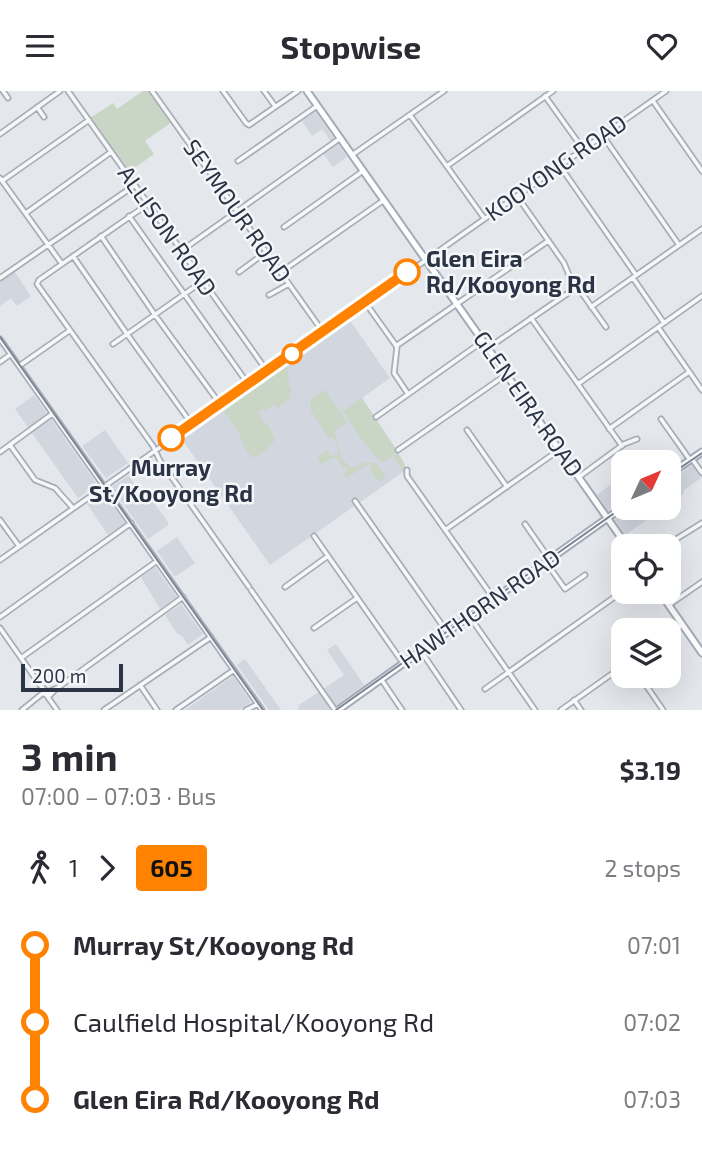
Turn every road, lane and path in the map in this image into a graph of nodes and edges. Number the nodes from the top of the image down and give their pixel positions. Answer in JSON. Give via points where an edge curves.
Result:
{"nodes":[{"id":1,"x":3,"y":91,"type":"edge"},
{"id":2,"x":60,"y":91,"type":"edge"},
{"id":3,"x":68,"y":91,"type":"edge"},
{"id":4,"x":152,"y":91,"type":"edge"},
{"id":5,"x":223,"y":91,"type":"edge"},
{"id":6,"x":264,"y":91,"type":"edge"},
{"id":7,"x":298,"y":91,"type":"edge"},
{"id":8,"x":307,"y":91,"type":"edge"},
{"id":9,"x":553,"y":91,"type":"edge"},
{"id":10,"x":666,"y":91,"type":"edge"},
{"id":11,"x":442,"y":92,"type":"edge"},
{"id":12,"x":545,"y":96,"type":"junction"},
{"id":13,"x":8,"y":98,"type":"dead end"},
{"id":14,"x":653,"y":100,"type":"junction"},
{"id":15,"x":317,"y":106,"type":"junction"},
{"id":16,"x":37,"y":107,"type":"junction"},
{"id":17,"x":276,"y":107,"type":"junction"},
{"id":18,"x":410,"y":115,"type":"junction"},
{"id":19,"x":44,"y":117,"type":"dead end"},
{"id":20,"x":89,"y":120,"type":"junction"},
{"id":21,"x":0,"y":134,"type":"edge"},
{"id":22,"x":603,"y":136,"type":"junction"},
{"id":23,"x":340,"y":138,"type":"junction"},
{"id":24,"x":583,"y":149,"type":"junction"},
{"id":25,"x":111,"y":152,"type":"junction"},
{"id":26,"x":352,"y":155,"type":"junction"},
{"id":27,"x":238,"y":161,"type":"dead end"},
{"id":28,"x":447,"y":166,"type":"junction"},
{"id":29,"x":560,"y":166,"type":"junction"},
{"id":30,"x":363,"y":171,"type":"junction"},
{"id":31,"x":702,"y":171,"type":"edge"},
{"id":32,"x":1,"y":179,"type":"edge"},
{"id":33,"x":135,"y":185,"type":"junction"},
{"id":34,"x":517,"y":196,"type":"junction"},
{"id":35,"x":384,"y":200,"type":"junction"},
{"id":36,"x":148,"y":204,"type":"junction"},
{"id":37,"x":237,"y":211,"type":"junction"},
{"id":38,"x":26,"y":213,"type":"junction"},
{"id":39,"x":129,"y":216,"type":"junction"},
{"id":40,"x":484,"y":219,"type":"junction"},
{"id":41,"x":284,"y":227,"type":"dead end"},
{"id":42,"x":702,"y":229,"type":"edge"},
{"id":43,"x":101,"y":236,"type":"junction"},
{"id":44,"x":548,"y":241,"type":"junction"},
{"id":45,"x":48,"y":245,"type":"junction"},
{"id":46,"x":679,"y":245,"type":"junction"},
{"id":47,"x":181,"y":251,"type":"junction"},
{"id":48,"x":267,"y":252,"type":"junction"},
{"id":49,"x":73,"y":256,"type":"junction"},
{"id":50,"x":426,"y":259,"type":"junction"},
{"id":51,"x":62,"y":264,"type":"junction"},
{"id":52,"x":239,"y":272,"type":"dead end"},
{"id":53,"x":281,"y":272,"type":"junction"},
{"id":54,"x":635,"y":276,"type":"junction"},
{"id":55,"x":0,"y":278,"type":"edge"},
{"id":56,"x":203,"y":281,"type":"junction"},
{"id":57,"x":289,"y":284,"type":"junction"},
{"id":58,"x":577,"y":287,"type":"junction"},
{"id":59,"x":184,"y":294,"type":"junction"},
{"id":60,"x":269,"y":295,"type":"dead end"},
{"id":61,"x":702,"y":296,"type":"edge"},
{"id":62,"x":365,"y":302,"type":"junction"},
{"id":63,"x":457,"y":304,"type":"junction"},
{"id":64,"x":591,"y":307,"type":"junction"},
{"id":65,"x":156,"y":314,"type":"junction"},
{"id":66,"x":531,"y":318,"type":"junction"},
{"id":67,"x":664,"y":323,"type":"junction"},
{"id":68,"x":606,"y":327,"type":"dead end"},
{"id":69,"x":658,"y":327,"type":"junction"},
{"id":70,"x":69,"y":331,"type":"junction"},
{"id":71,"x":323,"y":332,"type":"junction"},
{"id":72,"x":128,"y":334,"type":"junction"},
{"id":73,"x":0,"y":339,"type":"edge"},
{"id":74,"x":483,"y":341,"type":"junction"},
{"id":75,"x":113,"y":344,"type":"dead end"},
{"id":76,"x":396,"y":346,"type":"junction"},
{"id":77,"x":488,"y":348,"type":"junction"},
{"id":78,"x":11,"y":354,"type":"junction"},
{"id":79,"x":0,"y":362,"type":"edge"},
{"id":80,"x":19,"y":366,"type":"junction"},
{"id":81,"x":267,"y":371,"type":"junction"},
{"id":82,"x":690,"y":372,"type":"junction"},
{"id":83,"x":507,"y":375,"type":"junction"},
{"id":84,"x":248,"y":384,"type":"junction"},
{"id":85,"x":578,"y":384,"type":"junction"},
{"id":86,"x":702,"y":390,"type":"edge"},
{"id":87,"x":408,"y":394,"type":"junction"},
{"id":88,"x":220,"y":404,"type":"junction"},
{"id":89,"x":53,"y":414,"type":"junction"},
{"id":90,"x":376,"y":417,"type":"dead end"},
{"id":91,"x":661,"y":419,"type":"dead end"},
{"id":92,"x":192,"y":424,"type":"junction"},
{"id":93,"x":609,"y":429,"type":"junction"},
{"id":94,"x":467,"y":430,"type":"dead end"},
{"id":95,"x":637,"y":439,"type":"dead end"},
{"id":96,"x":9,"y":445,"type":"junction"},
{"id":97,"x":622,"y":446,"type":"junction"},
{"id":98,"x":398,"y":450,"type":"dead end"},
{"id":99,"x":559,"y":450,"type":"junction"},
{"id":100,"x":154,"y":451,"type":"junction"},
{"id":101,"x":0,"y":452,"type":"edge"},
{"id":102,"x":702,"y":452,"type":"edge"},
{"id":103,"x":691,"y":459,"type":"junction"},
{"id":104,"x":681,"y":466,"type":"edge"},
{"id":105,"x":407,"y":470,"type":"dead end"},
{"id":106,"x":702,"y":473,"type":"edge"},
{"id":107,"x":579,"y":477,"type":"junction"},
{"id":108,"x":104,"y":485,"type":"junction"},
{"id":109,"x":507,"y":487,"type":"junction"},
{"id":110,"x":355,"y":501,"type":"dead end"},
{"id":111,"x":71,"y":509,"type":"junction"},
{"id":112,"x":611,"y":517,"type":"edge"},
{"id":113,"x":608,"y":519,"type":"junction"},
{"id":114,"x":0,"y":520,"type":"edge"},
{"id":115,"x":131,"y":523,"type":"junction"},
{"id":116,"x":702,"y":523,"type":"edge"},
{"id":117,"x":525,"y":524,"type":"dead end"},
{"id":118,"x":445,"y":530,"type":"junction"},
{"id":119,"x":619,"y":534,"type":"edge"},
{"id":120,"x":314,"y":536,"type":"dead end"},
{"id":121,"x":681,"y":536,"type":"edge"},
{"id":122,"x":19,"y":546,"type":"junction"},
{"id":123,"x":328,"y":556,"type":"junction"},
{"id":124,"x":0,"y":560,"type":"edge"},
{"id":125,"x":157,"y":561,"type":"junction"},
{"id":126,"x":548,"y":561,"type":"junction"},
{"id":127,"x":585,"y":575,"type":"dead end"},
{"id":128,"x":702,"y":582,"type":"edge"},
{"id":129,"x":285,"y":587,"type":"dead end"},
{"id":130,"x":183,"y":597,"type":"junction"},
{"id":131,"x":358,"y":598,"type":"junction"},
{"id":132,"x":494,"y":599,"type":"junction"},
{"id":133,"x":611,"y":600,"type":"edge"},
{"id":134,"x":669,"y":606,"type":"joint"},
{"id":135,"x":0,"y":617,"type":"edge"},
{"id":136,"x":469,"y":617,"type":"junction"},
{"id":137,"x":682,"y":624,"type":"joint"},
{"id":138,"x":0,"y":628,"type":"edge"},
{"id":139,"x":314,"y":628,"type":"dead end"},
{"id":140,"x":447,"y":632,"type":"junction"},
{"id":141,"x":210,"y":636,"type":"junction"},
{"id":142,"x":701,"y":649,"type":"edge"},
{"id":143,"x":420,"y":652,"type":"junction"},
{"id":144,"x":21,"y":658,"type":"junction"},
{"id":145,"x":403,"y":663,"type":"junction"},
{"id":146,"x":234,"y":669,"type":"junction"},
{"id":147,"x":509,"y":673,"type":"junction"},
{"id":148,"x":611,"y":674,"type":"edge"},
{"id":149,"x":381,"y":680,"type":"junction"},
{"id":150,"x":140,"y":685,"type":"junction"},
{"id":151,"x":648,"y":688,"type":"edge"},
{"id":152,"x":485,"y":689,"type":"dead end"},
{"id":153,"x":46,"y":694,"type":"junction"},
{"id":154,"x":575,"y":700,"type":"junction"},
{"id":155,"x":257,"y":703,"type":"junction"},
{"id":156,"x":247,"y":709,"type":"edge"},
{"id":157,"x":22,"y":710,"type":"edge"},
{"id":158,"x":57,"y":710,"type":"edge"},
{"id":159,"x":104,"y":710,"type":"edge"},
{"id":160,"x":157,"y":710,"type":"edge"},
{"id":161,"x":176,"y":710,"type":"edge"},
{"id":162,"x":262,"y":710,"type":"edge"},
{"id":163,"x":336,"y":710,"type":"edge"},
{"id":164,"x":402,"y":710,"type":"edge"},
{"id":165,"x":461,"y":710,"type":"edge"},
{"id":166,"x":535,"y":710,"type":"edge"},
{"id":167,"x":561,"y":710,"type":"edge"},
{"id":168,"x":581,"y":710,"type":"edge"},
{"id":169,"x":663,"y":710,"type":"edge"}],
"edges":[{"from":1,"to":13,"type":"street"},
{"from":2,"to":16,"type":"street"},
{"from":3,"to":20,"type":"street","name":"ALLISON ROAD"},
{"from":4,"to":37,"type":"street","name":"SEYMOUR ROAD"},
{"from":5,"to":17,"type":"street","via":[[248,125]]},
{"from":6,"to":17,"type":"street"},
{"from":7,"to":17,"type":"street"},
{"from":8,"to":15,"type":"main road","name":"GLEN EIRA ROAD"},
{"from":9,"to":12,"type":"street"},
{"from":10,"to":14,"type":"street","name":"KOOYONG ROAD"},
{"from":11,"to":18,"type":"street"},
{"from":12,"to":24,"type":"street"},
{"from":12,"to":28,"type":"street"},
{"from":14,"to":22,"type":"street","name":"KOOYONG ROAD"},
{"from":14,"to":31,"type":"street"},
{"from":15,"to":23,"type":"main road","name":"GLEN EIRA ROAD"},
{"from":15,"to":27,"type":"street"},
{"from":16,"to":19,"type":"street"},
{"from":16,"to":21,"type":"street"},
{"from":18,"to":26,"type":"street"},
{"from":18,"to":28,"type":"street"},
{"from":20,"to":25,"type":"street","name":"ALLISON ROAD"},
{"from":20,"to":32,"type":"street"},
{"from":22,"to":24,"type":"street","name":"KOOYONG ROAD"},
{"from":22,"to":46,"type":"street"},
{"from":23,"to":26,"type":"main road","name":"GLEN EIRA ROAD"},
{"from":23,"to":37,"type":"street"},
{"from":24,"to":29,"type":"street","name":"KOOYONG ROAD"},
{"from":25,"to":33,"type":"street","name":"ALLISON ROAD"},
{"from":25,"to":38,"type":"street"},
{"from":26,"to":30,"type":"main road","name":"GLEN EIRA ROAD"},
{"from":28,"to":40,"type":"street"},
{"from":29,"to":34,"type":"street","name":"KOOYONG ROAD"},
{"from":29,"to":54,"type":"street"},
{"from":30,"to":35,"type":"main road","name":"GLEN EIRA ROAD"},
{"from":30,"to":41,"type":"street"},
{"from":32,"to":38,"type":"street"},
{"from":33,"to":36,"type":"street","name":"ALLISON ROAD"},
{"from":33,"to":45,"type":"street"},
{"from":34,"to":40,"type":"street","name":"KOOYONG ROAD"},
{"from":34,"to":44,"type":"street"},
{"from":35,"to":50,"type":"main road","name":"GLEN EIRA ROAD"},
{"from":35,"to":53,"type":"street"},
{"from":36,"to":39,"type":"street"},
{"from":36,"to":47,"type":"street","name":"ALLISON ROAD"},
{"from":37,"to":47,"type":"street"},
{"from":37,"to":48,"type":"street","name":"SEYMOUR ROAD"},
{"from":38,"to":45,"type":"street"},
{"from":39,"to":43,"type":"street"},
{"from":39,"to":59,"type":"street"},
{"from":40,"to":50,"type":"street","name":"KOOYONG ROAD"},
{"from":42,"to":46,"type":"street"},
{"from":43,"to":49,"type":"street"},
{"from":43,"to":65,"type":"street"},
{"from":44,"to":58,"type":"street"},
{"from":44,"to":63,"type":"street"},
{"from":45,"to":51,"type":"street"},
{"from":45,"to":55,"type":"street"},
{"from":46,"to":54,"type":"street"},
{"from":47,"to":56,"type":"street","name":"ALLISON ROAD"},
{"from":48,"to":52,"type":"street"},
{"from":48,"to":53,"type":"street","name":"SEYMOUR ROAD"},
{"from":49,"to":51,"type":"street"},
{"from":49,"to":72,"type":"street"},
{"from":50,"to":62,"type":"street","name":"KOOYONG ROAD"},
{"from":50,"to":63,"type":"main road","name":"GLEN EIRA ROAD"},
{"from":51,"to":70,"type":"street","via":[[37,283]]},
{"from":53,"to":57,"type":"street","name":"SEYMOUR ROAD"},
{"from":54,"to":64,"type":"street"},
{"from":54,"to":67,"type":"street"},
{"from":56,"to":59,"type":"street"},
{"from":56,"to":81,"type":"street","name":"ALLISON ROAD"},
{"from":57,"to":60,"type":"street"},
{"from":57,"to":71,"type":"street","name":"SEYMOUR ROAD"},
{"from":58,"to":64,"type":"street"},
{"from":58,"to":66,"type":"street"},
{"from":59,"to":65,"type":"street"},
{"from":59,"to":84,"type":"street"},
{"from":61,"to":67,"type":"street"},
{"from":62,"to":71,"type":"street","name":"KOOYONG ROAD"},
{"from":62,"to":76,"type":"street"},
{"from":63,"to":74,"type":"main road","name":"GLEN EIRA ROAD"},
{"from":63,"to":76,"type":"street"},
{"from":64,"to":68,"type":"street"},
{"from":65,"to":72,"type":"street"},
{"from":65,"to":88,"type":"street"},
{"from":66,"to":77,"type":"street"},
{"from":66,"to":85,"type":"street"},
{"from":67,"to":69,"type":"street"},
{"from":69,"to":82,"type":"street"},
{"from":69,"to":85,"type":"street"},
{"from":70,"to":80,"type":"street"},
{"from":70,"to":100,"type":"street"},
{"from":71,"to":81,"type":"street","name":"KOOYONG ROAD"},
{"from":72,"to":75,"type":"street"},
{"from":72,"to":92,"type":"street"},
{"from":73,"to":78,"type":"street"},
{"from":74,"to":77,"type":"main road","name":"GLEN EIRA ROAD"},
{"from":74,"to":87,"type":"street"},
{"from":76,"to":87,"type":"street","via":[[394,373]]},
{"from":77,"to":83,"type":"main road","name":"GLEN EIRA ROAD"},
{"from":78,"to":79,"type":"street"},
{"from":78,"to":80,"type":"street"},
{"from":80,"to":89,"type":"street"},
{"from":81,"to":84,"type":"street","name":"KOOYONG ROAD"},
{"from":82,"to":86,"type":"street"},
{"from":82,"to":93,"type":"street"},
{"from":83,"to":98,"type":"street"},
{"from":83,"to":99,"type":"main road","name":"GLEN EIRA ROAD"},
{"from":84,"to":88,"type":"street","name":"KOOYONG ROAD"},
{"from":85,"to":93,"type":"street"},
{"from":87,"to":90,"type":"street"},
{"from":88,"to":92,"type":"street","name":"KOOYONG ROAD"},
{"from":89,"to":96,"type":"street"},
{"from":89,"to":108,"type":"street"},
{"from":91,"to":103,"type":"street"},
{"from":92,"to":100,"type":"street","name":"KOOYONG ROAD"},
{"from":93,"to":97,"type":"street"},
{"from":94,"to":109,"type":"street"},
{"from":95,"to":97,"type":"street"},
{"from":96,"to":101,"type":"street"},
{"from":96,"to":111,"type":"street","via":[[36,481],[55,488]]},
{"from":97,"to":107,"type":"street"},
{"from":99,"to":107,"type":"main road","name":"GLEN EIRA ROAD"},
{"from":99,"to":109,"type":"street"},
{"from":100,"to":108,"type":"street","name":"KOOYONG ROAD"},
{"from":100,"to":163,"type":"street"},
{"from":102,"to":103,"type":"main road"},
{"from":103,"to":104,"type":"main road"},
{"from":103,"to":106,"type":"street"},
{"from":105,"to":118,"type":"street"},
{"from":107,"to":113,"type":"main road","name":"GLEN EIRA ROAD"},
{"from":108,"to":111,"type":"street","name":"KOOYONG ROAD"},
{"from":108,"to":115,"type":"street"},
{"from":109,"to":118,"type":"street"},
{"from":110,"to":140,"type":"street"},
{"from":111,"to":122,"type":"street","name":"KOOYONG ROAD"},
{"from":112,"to":113,"type":"main road","name":"HAWTHORN ROAD"},
{"from":113,"to":119,"type":"main road","name":"GLEN EIRA ROAD"},
{"from":113,"to":126,"type":"main road","name":"HAWTHORN ROAD"},
{"from":114,"to":122,"type":"street"},
{"from":115,"to":125,"type":"street"},
{"from":115,"to":135,"type":"street"},
{"from":116,"to":121,"type":"street"},
{"from":117,"to":126,"type":"street"},
{"from":118,"to":132,"type":"street"},
{"from":120,"to":123,"type":"street"},
{"from":122,"to":124,"type":"street","name":"KOOYONG ROAD"},
{"from":123,"to":129,"type":"street"},
{"from":123,"to":131,"type":"street"},
{"from":125,"to":130,"type":"street"},
{"from":125,"to":144,"type":"street"},
{"from":126,"to":127,"type":"street","via":[[565,589]]},
{"from":126,"to":132,"type":"main road","name":"HAWTHORN ROAD"},
{"from":128,"to":134,"type":"street"},
{"from":130,"to":141,"type":"street"},
{"from":130,"to":153,"type":"street"},
{"from":131,"to":139,"type":"street"},
{"from":131,"to":145,"type":"street"},
{"from":132,"to":136,"type":"main road","name":"HAWTHORN ROAD"},
{"from":133,"to":147,"type":"street"},
{"from":134,"to":137,"type":"main road"},
{"from":136,"to":140,"type":"main road","name":"HAWTHORN ROAD"},
{"from":136,"to":147,"type":"street"},
{"from":137,"to":142,"type":"main road"},
{"from":138,"to":144,"type":"street"},
{"from":140,"to":143,"type":"main road","name":"HAWTHORN ROAD"},
{"from":141,"to":146,"type":"street"},
{"from":141,"to":150,"type":"street"},
{"from":143,"to":145,"type":"main road","name":"HAWTHORN ROAD"},
{"from":143,"to":165,"type":"street"},
{"from":144,"to":153,"type":"street"},
{"from":145,"to":149,"type":"main road","name":"HAWTHORN ROAD"},
{"from":146,"to":155,"type":"street"},
{"from":146,"to":161,"type":"street"},
{"from":147,"to":152,"type":"street"},
{"from":147,"to":166,"type":"street"},
{"from":148,"to":154,"type":"street"},
{"from":149,"to":163,"type":"main road","name":"HAWTHORN ROAD"},
{"from":149,"to":164,"type":"street"},
{"from":150,"to":159,"type":"street"},
{"from":150,"to":160,"type":"street"},
{"from":151,"to":169,"type":"street"},
{"from":153,"to":157,"type":"street"},
{"from":153,"to":158,"type":"street"},
{"from":154,"to":167,"type":"street"},
{"from":154,"to":168,"type":"street"},
{"from":155,"to":156,"type":"street"},
{"from":155,"to":162,"type":"street"}]}
